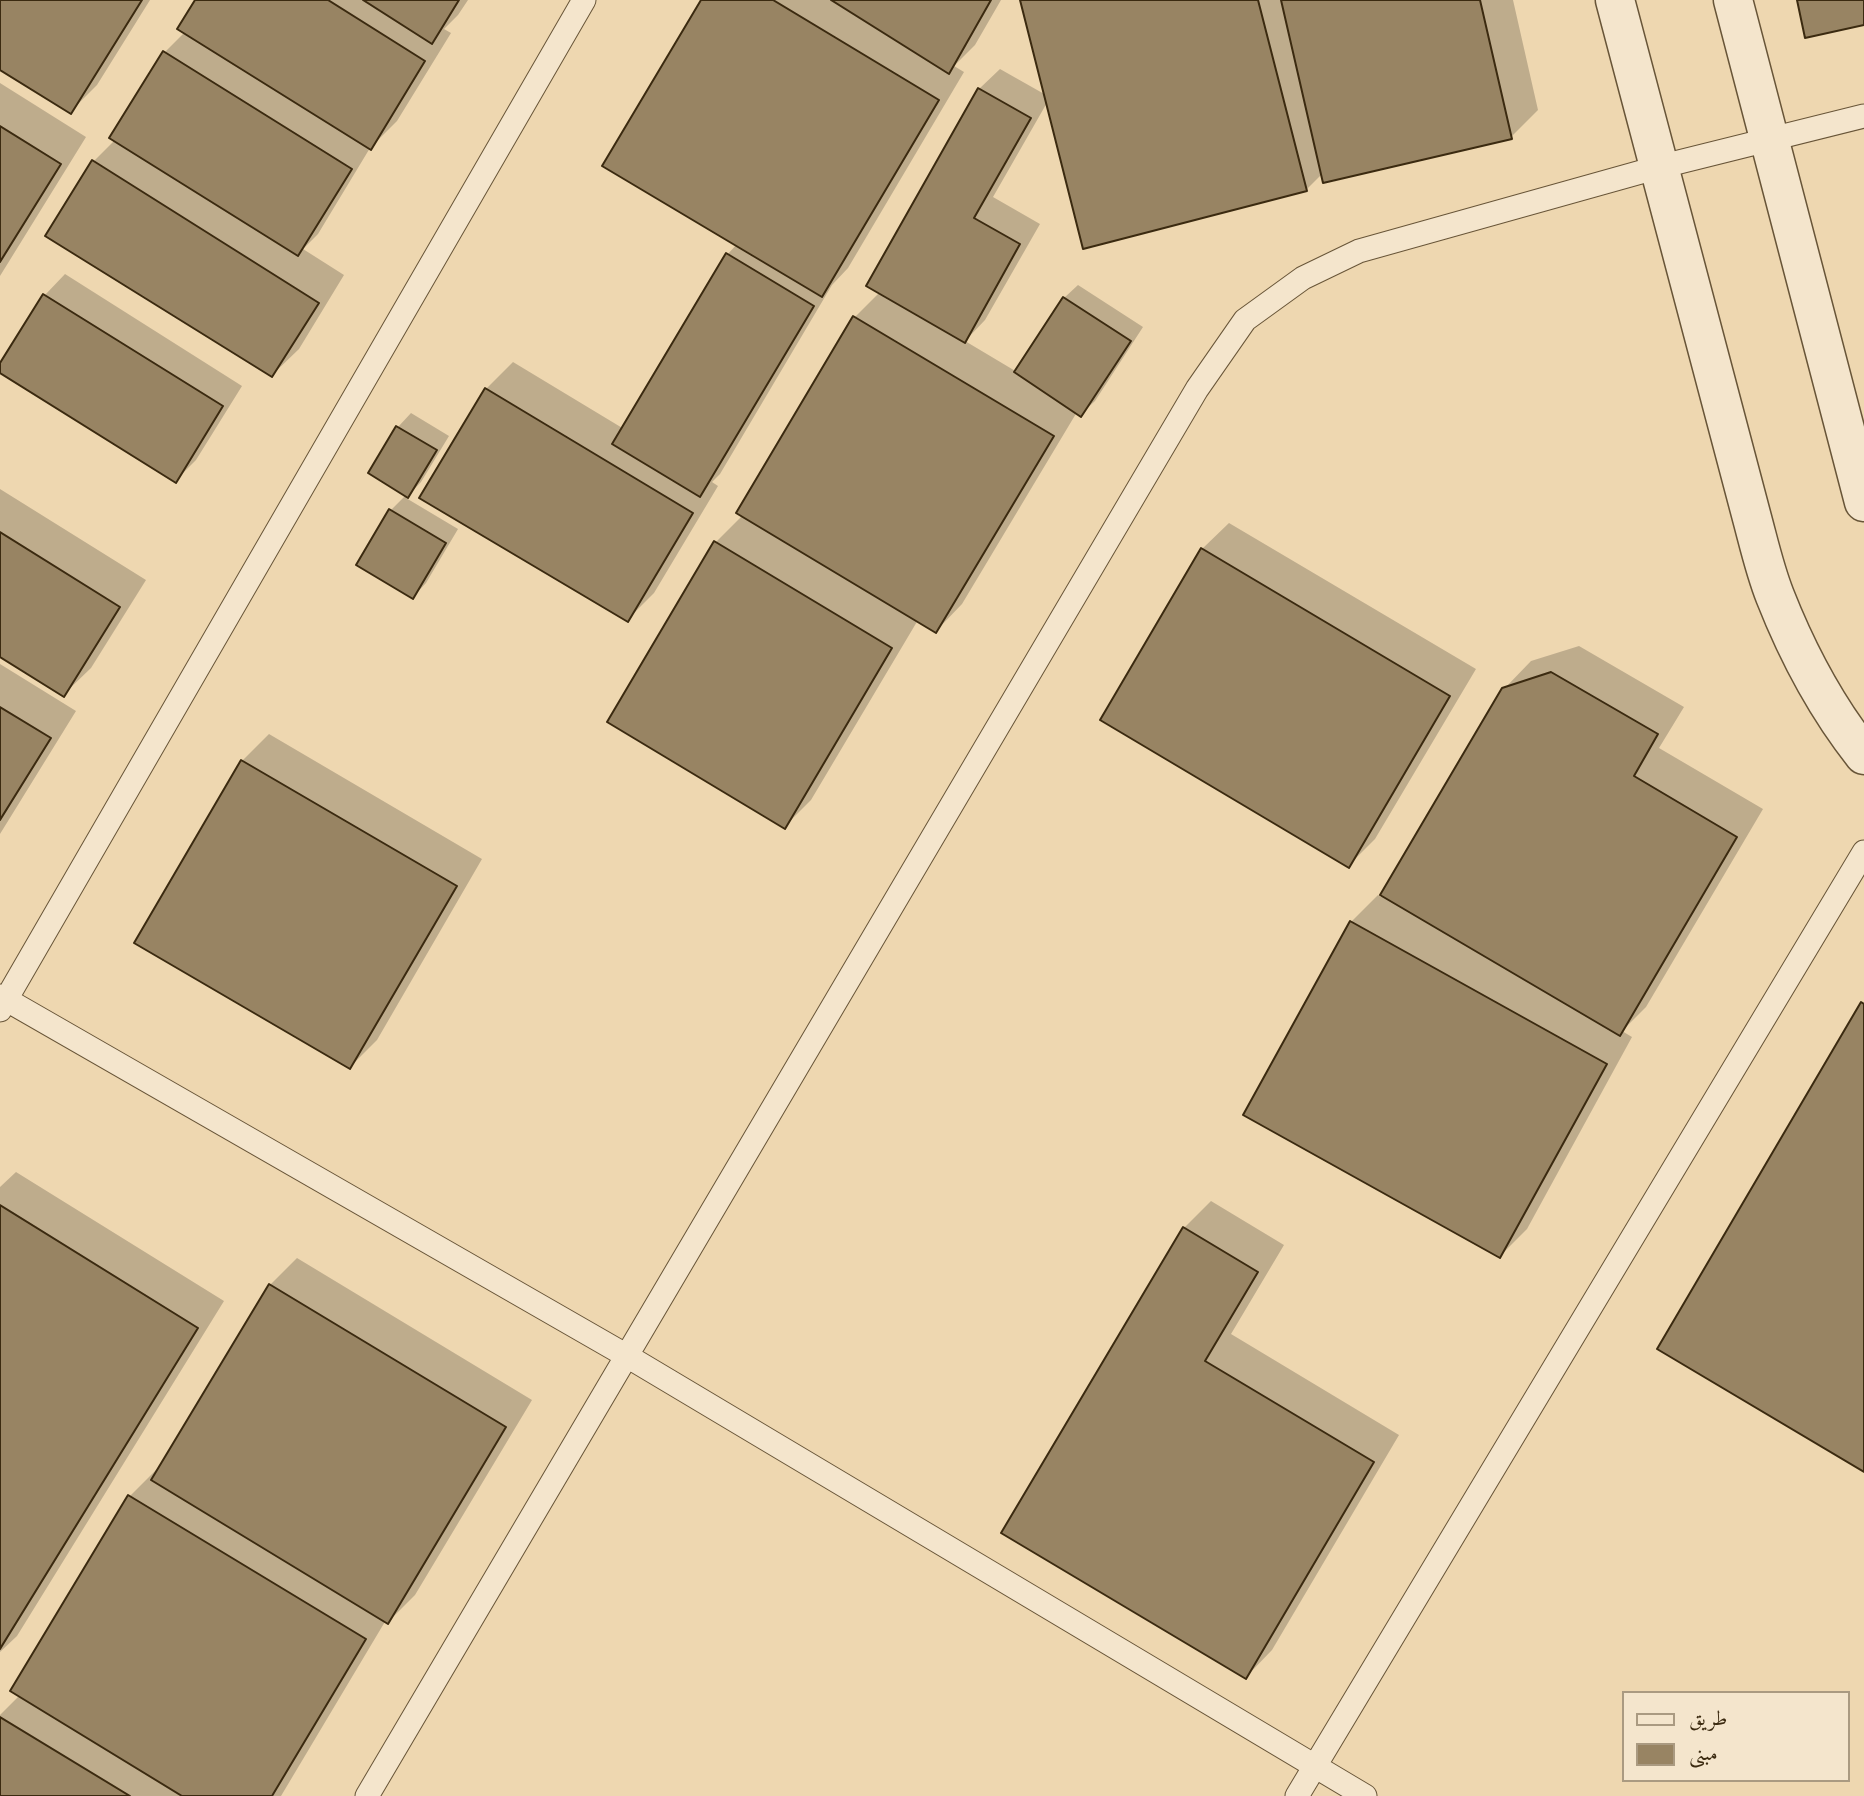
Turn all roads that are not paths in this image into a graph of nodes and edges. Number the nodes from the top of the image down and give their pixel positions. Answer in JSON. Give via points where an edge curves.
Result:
{"nodes":[{"id":1,"x":584,"y":0,"type":"edge"},
{"id":2,"x":1615,"y":0,"type":"edge"},
{"id":3,"x":1733,"y":0,"type":"edge"},
{"id":4,"x":1864,"y":117,"type":"edge"},
{"id":5,"x":1770,"y":140,"type":"junction"},
{"id":6,"x":1659,"y":167,"type":"junction"},
{"id":7,"x":1864,"y":502,"type":"edge"},
{"id":8,"x":1864,"y":755,"type":"edge"},
{"id":9,"x":1864,"y":852,"type":"edge"},
{"id":10,"x":2,"y":1002,"type":"edge"},
{"id":11,"x":627,"y":1356,"type":"junction"},
{"id":12,"x":1315,"y":1766,"type":"junction"},
{"id":13,"x":366,"y":1796,"type":"edge"},
{"id":14,"x":1297,"y":1796,"type":"edge"},
{"id":15,"x":1365,"y":1796,"type":"edge"}],
"edges":[{"from":1,"to":10,"type":"lane"},
{"from":2,"to":6,"type":"street"},
{"from":3,"to":5,"type":"street"},
{"from":4,"to":5,"type":"lane"},
{"from":5,"to":6,"type":"lane"},
{"from":5,"to":7,"type":"street"},
{"from":6,"to":8,"type":"street","via":[[1774,594],[1806,667]]},
{"from":6,"to":11,"type":"lane","via":[[1359,251],[1303,278],[1245,320],[1197,389]]},
{"from":9,"to":12,"type":"lane"},
{"from":10,"to":11,"type":"lane"},
{"from":11,"to":12,"type":"lane"},
{"from":11,"to":13,"type":"lane"},
{"from":12,"to":14,"type":"lane"},
{"from":12,"to":15,"type":"lane"}]}
